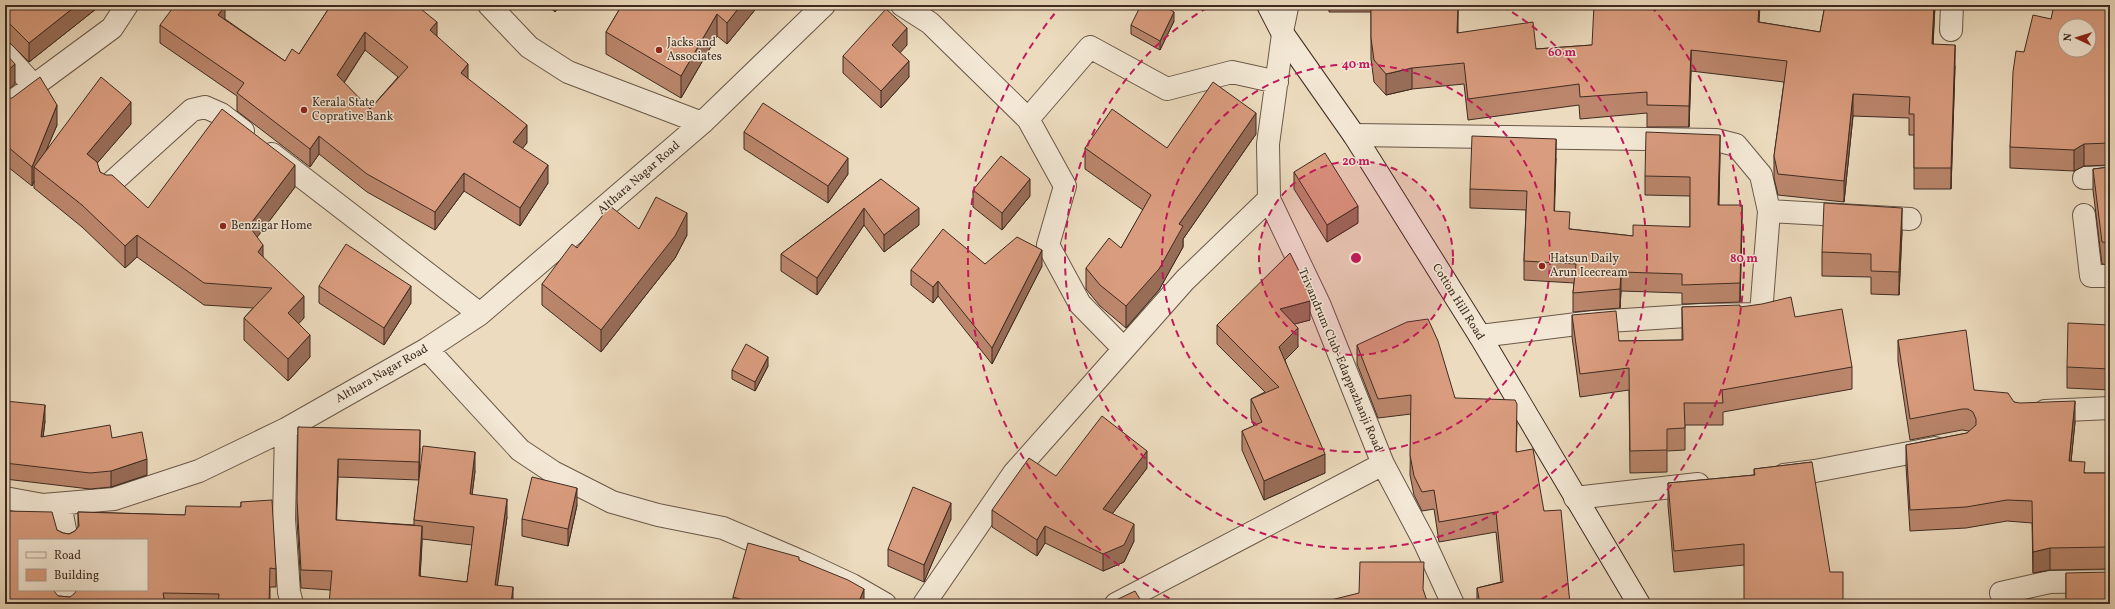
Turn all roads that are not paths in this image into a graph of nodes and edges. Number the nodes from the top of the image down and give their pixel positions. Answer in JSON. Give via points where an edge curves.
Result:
{"nodes":[{"id":1,"x":127,"y":5,"type":"edge"},
{"id":2,"x":489,"y":5,"type":"edge"},
{"id":3,"x":824,"y":5,"type":"edge"},
{"id":4,"x":902,"y":5,"type":"edge"},
{"id":5,"x":1268,"y":5,"type":"edge"},
{"id":6,"x":1289,"y":5,"type":"edge"},
{"id":7,"x":1952,"y":5,"type":"edge"},
{"id":8,"x":1951,"y":30,"type":"dead end"},
{"id":9,"x":1283,"y":34,"type":"junction"},
{"id":10,"x":5,"y":54,"type":"edge"},
{"id":11,"x":1276,"y":82,"type":"junction"},
{"id":12,"x":34,"y":86,"type":"junction"},
{"id":13,"x":5,"y":107,"type":"edge"},
{"id":14,"x":1028,"y":120,"type":"junction"},
{"id":15,"x":702,"y":123,"type":"junction"},
{"id":16,"x":1354,"y":135,"type":"junction"},
{"id":17,"x":2110,"y":177,"type":"edge"},
{"id":18,"x":2084,"y":178,"type":"dead end"},
{"id":19,"x":109,"y":185,"type":"edge"},
{"id":20,"x":1269,"y":199,"type":"junction"},
{"id":21,"x":1769,"y":211,"type":"junction"},
{"id":22,"x":2084,"y":215,"type":"dead end"},
{"id":23,"x":1910,"y":219,"type":"dead end"},
{"id":24,"x":2110,"y":276,"type":"edge"},
{"id":25,"x":480,"y":314,"type":"junction"},
{"id":26,"x":1480,"y":336,"type":"junction"},
{"id":27,"x":427,"y":349,"type":"junction"},
{"id":28,"x":1124,"y":349,"type":"junction"},
{"id":29,"x":2110,"y":408,"type":"edge"},
{"id":30,"x":2028,"y":412,"type":"edge"},
{"id":31,"x":286,"y":429,"type":"junction"},
{"id":32,"x":1956,"y":444,"type":"edge"},
{"id":33,"x":1383,"y":464,"type":"junction"},
{"id":34,"x":1761,"y":477,"type":"edge"},
{"id":35,"x":1715,"y":482,"type":"edge"},
{"id":36,"x":5,"y":498,"type":"edge"},
{"id":37,"x":1575,"y":498,"type":"junction"},
{"id":38,"x":60,"y":504,"type":"junction"},
{"id":39,"x":67,"y":539,"type":"edge"},
{"id":40,"x":2110,"y":580,"type":"edge"},
{"id":41,"x":66,"y":591,"type":"edge"},
{"id":42,"x":2001,"y":593,"type":"dead end"},
{"id":43,"x":65,"y":604,"type":"edge"},
{"id":44,"x":292,"y":604,"type":"edge"},
{"id":45,"x":886,"y":604,"type":"edge"},
{"id":46,"x":924,"y":604,"type":"edge"},
{"id":47,"x":1116,"y":604,"type":"edge"},
{"id":48,"x":1453,"y":604,"type":"edge"},
{"id":49,"x":1639,"y":604,"type":"edge"}],
"edges":[{"from":1,"to":12,"type":"street","via":[[112,28]]},
{"from":2,"to":15,"type":"street","via":[[529,47],[568,72]]},
{"from":3,"to":15,"type":"street","name":"Althara Nagar Road"},
{"from":4,"to":14,"type":"street","via":[[930,23]]},
{"from":5,"to":9,"type":"street","name":"Cotton Hill Road"},
{"from":6,"to":9,"type":"lane"},
{"from":7,"to":8,"type":"street"},
{"from":9,"to":11,"type":"street","name":"Trivandrum Club-Edappazhanji Road"},
{"from":9,"to":16,"type":"street","name":"Cotton Hill Road"},
{"from":10,"to":12,"type":"street"},
{"from":11,"to":14,"type":"street","via":[[1232,72],[1167,89],[1090,47]]},
{"from":11,"to":20,"type":"street","name":"Trivandrum Club-Edappazhanji Road","via":[[1268,144]]},
{"from":12,"to":13,"type":"street"},
{"from":14,"to":28,"type":"street","via":[[1065,186],[1048,246],[1080,304]]},
{"from":15,"to":25,"type":"street","name":"Althara Nagar Road"},
{"from":16,"to":21,"type":"street","via":[[1716,140],[1736,145],[1761,175]]},
{"from":16,"to":26,"type":"street","name":"Cotton Hill Road"},
{"from":17,"to":18,"type":"street"},
{"from":19,"to":25,"type":"street","via":[[192,110],[205,107],[221,114]]},
{"from":20,"to":28,"type":"street","via":[[1185,280]]},
{"from":20,"to":33,"type":"street","name":"Trivandrum Club-Edappazhanji Road","via":[[1320,306]]},
{"from":21,"to":23,"type":"street"},
{"from":21,"to":26,"type":"street","via":[[1762,314],[1593,322]]},
{"from":22,"to":24,"type":"street","via":[[2091,276]]},
{"from":25,"to":27,"type":"street","name":"Althara Nagar Road"},
{"from":26,"to":37,"type":"street","name":"Cotton Hill Road"},
{"from":27,"to":31,"type":"street","name":"Althara Nagar Road"},
{"from":27,"to":45,"type":"street","via":[[520,450],[552,472],[612,502],[658,515],[723,528],[805,563]]},
{"from":28,"to":46,"type":"street","via":[[1014,473]]},
{"from":29,"to":30,"type":"street"},
{"from":31,"to":38,"type":"street","name":"Althara Nagar Road","via":[[199,471],[114,499]]},
{"from":31,"to":44,"type":"street","via":[[284,519]]},
{"from":32,"to":34,"type":"street","via":[[1816,471]]},
{"from":33,"to":47,"type":"street"},
{"from":33,"to":48,"type":"street","name":"Trivandrum Club-Edappazhanji Road","via":[[1424,541]]},
{"from":35,"to":37,"type":"street"},
{"from":36,"to":38,"type":"street","name":"Althara Nagar Road","via":[[43,505]]},
{"from":37,"to":49,"type":"street","name":"Cotton Hill Road"},
{"from":38,"to":39,"type":"street"},
{"from":40,"to":42,"type":"street","via":[[2050,582]]},
{"from":41,"to":43,"type":"street"}]}
